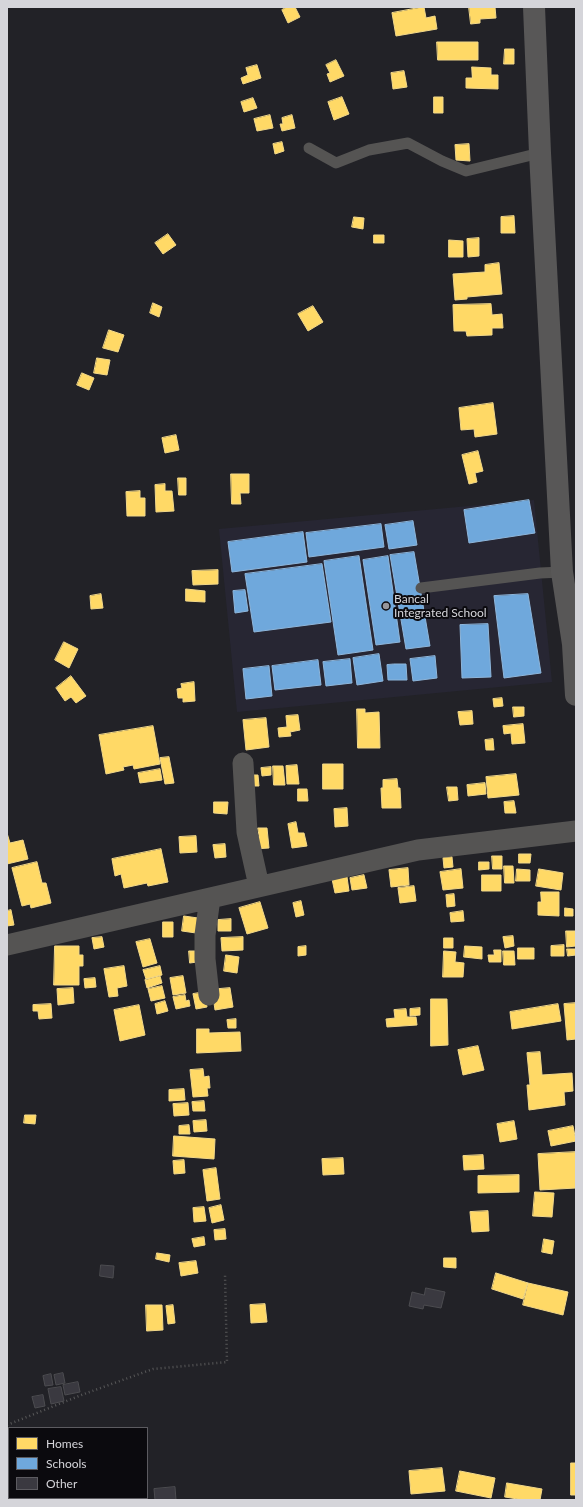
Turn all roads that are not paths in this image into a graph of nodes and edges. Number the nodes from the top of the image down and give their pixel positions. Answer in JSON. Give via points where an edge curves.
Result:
{"nodes":[{"id":1,"x":534,"y":7,"type":"edge"},
{"id":2,"x":309,"y":148,"type":"dead end"},
{"id":3,"x":540,"y":153,"type":"junction"},
{"id":4,"x":562,"y":572,"type":"junction"},
{"id":5,"x":421,"y":588,"type":"dead end"},
{"id":6,"x":574,"y":644,"type":"edge"},
{"id":7,"x":576,"y":695,"type":"edge"},
{"id":8,"x":243,"y":763,"type":"dead end"},
{"id":9,"x":576,"y":831,"type":"edge"},
{"id":10,"x":259,"y":886,"type":"junction"},
{"id":11,"x":210,"y":898,"type":"junction"},
{"id":12,"x":7,"y":945,"type":"edge"},
{"id":13,"x":209,"y":995,"type":"dead end"}],
"edges":[{"from":1,"to":3,"type":"main road"},
{"from":2,"to":3,"type":"lane","via":[[336,163],[369,150],[408,143],[466,172]]},
{"from":3,"to":4,"type":"main road"},
{"from":4,"to":5,"type":"lane"},
{"from":4,"to":6,"type":"main road"},
{"from":6,"to":7,"type":"main road"},
{"from":8,"to":10,"type":"street","via":[[247,832]]},
{"from":9,"to":10,"type":"street","via":[[418,850]]},
{"from":10,"to":11,"type":"street"},
{"from":11,"to":12,"type":"street"},
{"from":11,"to":13,"type":"street","via":[[205,935]]}]}
